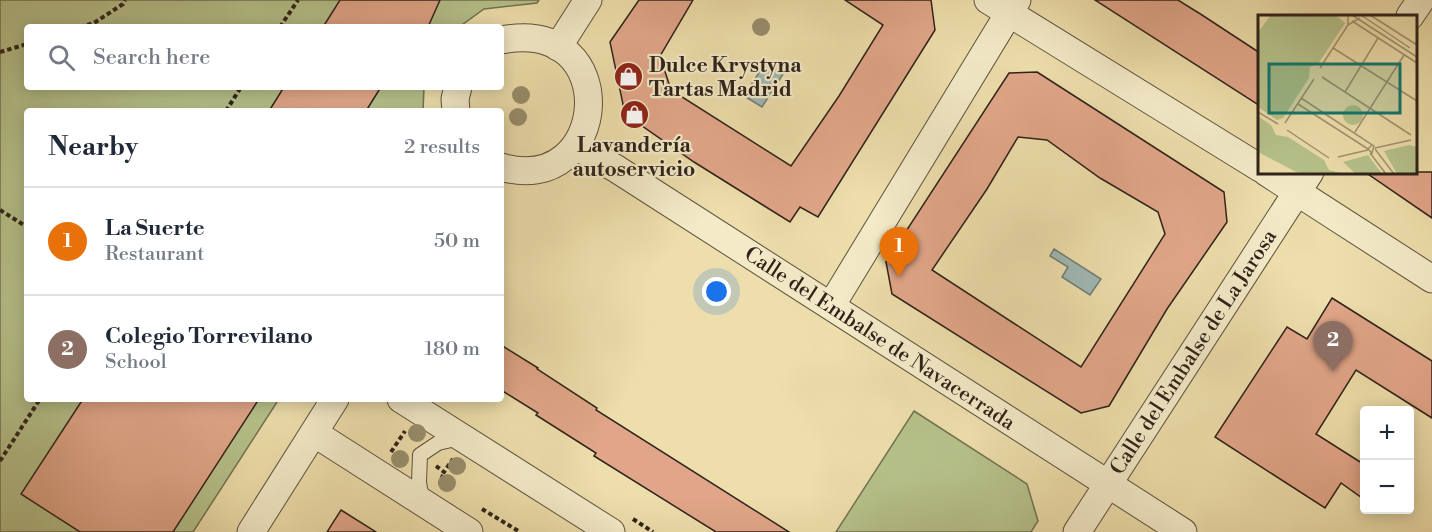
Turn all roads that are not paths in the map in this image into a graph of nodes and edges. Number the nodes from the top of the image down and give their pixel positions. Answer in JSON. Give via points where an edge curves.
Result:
{"nodes":[{"id":1,"x":588,"y":0,"type":"edge"},
{"id":2,"x":1421,"y":0,"type":"edge"},
{"id":3,"x":1004,"y":4,"type":"edge"},
{"id":4,"x":1411,"y":15,"type":"edge"},
{"id":5,"x":504,"y":40,"type":"edge"},
{"id":6,"x":558,"y":47,"type":"junction"},
{"id":7,"x":457,"y":90,"type":"edge"},
{"id":8,"x":456,"y":108,"type":"edge"},
{"id":9,"x":576,"y":146,"type":"junction"},
{"id":10,"x":1258,"y":167,"type":"edge"},
{"id":11,"x":504,"y":168,"type":"edge"},
{"id":12,"x":1274,"y":174,"type":"edge"},
{"id":13,"x":1304,"y":182,"type":"edge"},
{"id":14,"x":1432,"y":279,"type":"edge"},
{"id":15,"x":831,"y":306,"type":"junction"},
{"id":16,"x":333,"y":402,"type":"edge"},
{"id":17,"x":406,"y":402,"type":"edge"},
{"id":18,"x":314,"y":433,"type":"junction"},
{"id":19,"x":462,"y":437,"type":"junction"},
{"id":20,"x":1107,"y":483,"type":"junction"},
{"id":21,"x":422,"y":501,"type":"junction"},
{"id":22,"x":251,"y":532,"type":"edge"},
{"id":23,"x":470,"y":532,"type":"edge"},
{"id":24,"x":611,"y":532,"type":"edge"},
{"id":25,"x":1077,"y":532,"type":"edge"},
{"id":26,"x":1183,"y":532,"type":"edge"}],
"edges":[{"from":1,"to":6,"type":"street"},
{"from":2,"to":4,"type":"street"},
{"from":3,"to":10,"type":"street"},
{"from":3,"to":15,"type":"street"},
{"from":5,"to":6,"type":"street","via":[[540,39]]},
{"from":6,"to":9,"type":"street","via":[[575,61],[586,81],[590,104],[586,126]]},
{"from":7,"to":8,"type":"street"},
{"from":9,"to":11,"type":"street","via":[[558,161],[537,170]]},
{"from":9,"to":15,"type":"street","name":"Calle del Embalse de Navacerrada"},
{"from":12,"to":13,"type":"street"},
{"from":13,"to":14,"type":"street"},
{"from":13,"to":20,"type":"street","name":"Calle del Embalse de La Jarosa"},
{"from":15,"to":20,"type":"street","name":"Calle del Embalse de Navacerrada"},
{"from":16,"to":18,"type":"street"},
{"from":17,"to":19,"type":"street"},
{"from":18,"to":21,"type":"street"},
{"from":18,"to":22,"type":"street"},
{"from":19,"to":21,"type":"lane","via":[[438,443],[420,455]]},
{"from":19,"to":24,"type":"street"},
{"from":20,"to":25,"type":"street","name":"Calle del Embalse de La Jarosa"},
{"from":20,"to":26,"type":"street","name":"Calle del Embalse de Navacerrada"},
{"from":21,"to":23,"type":"street"}]}
